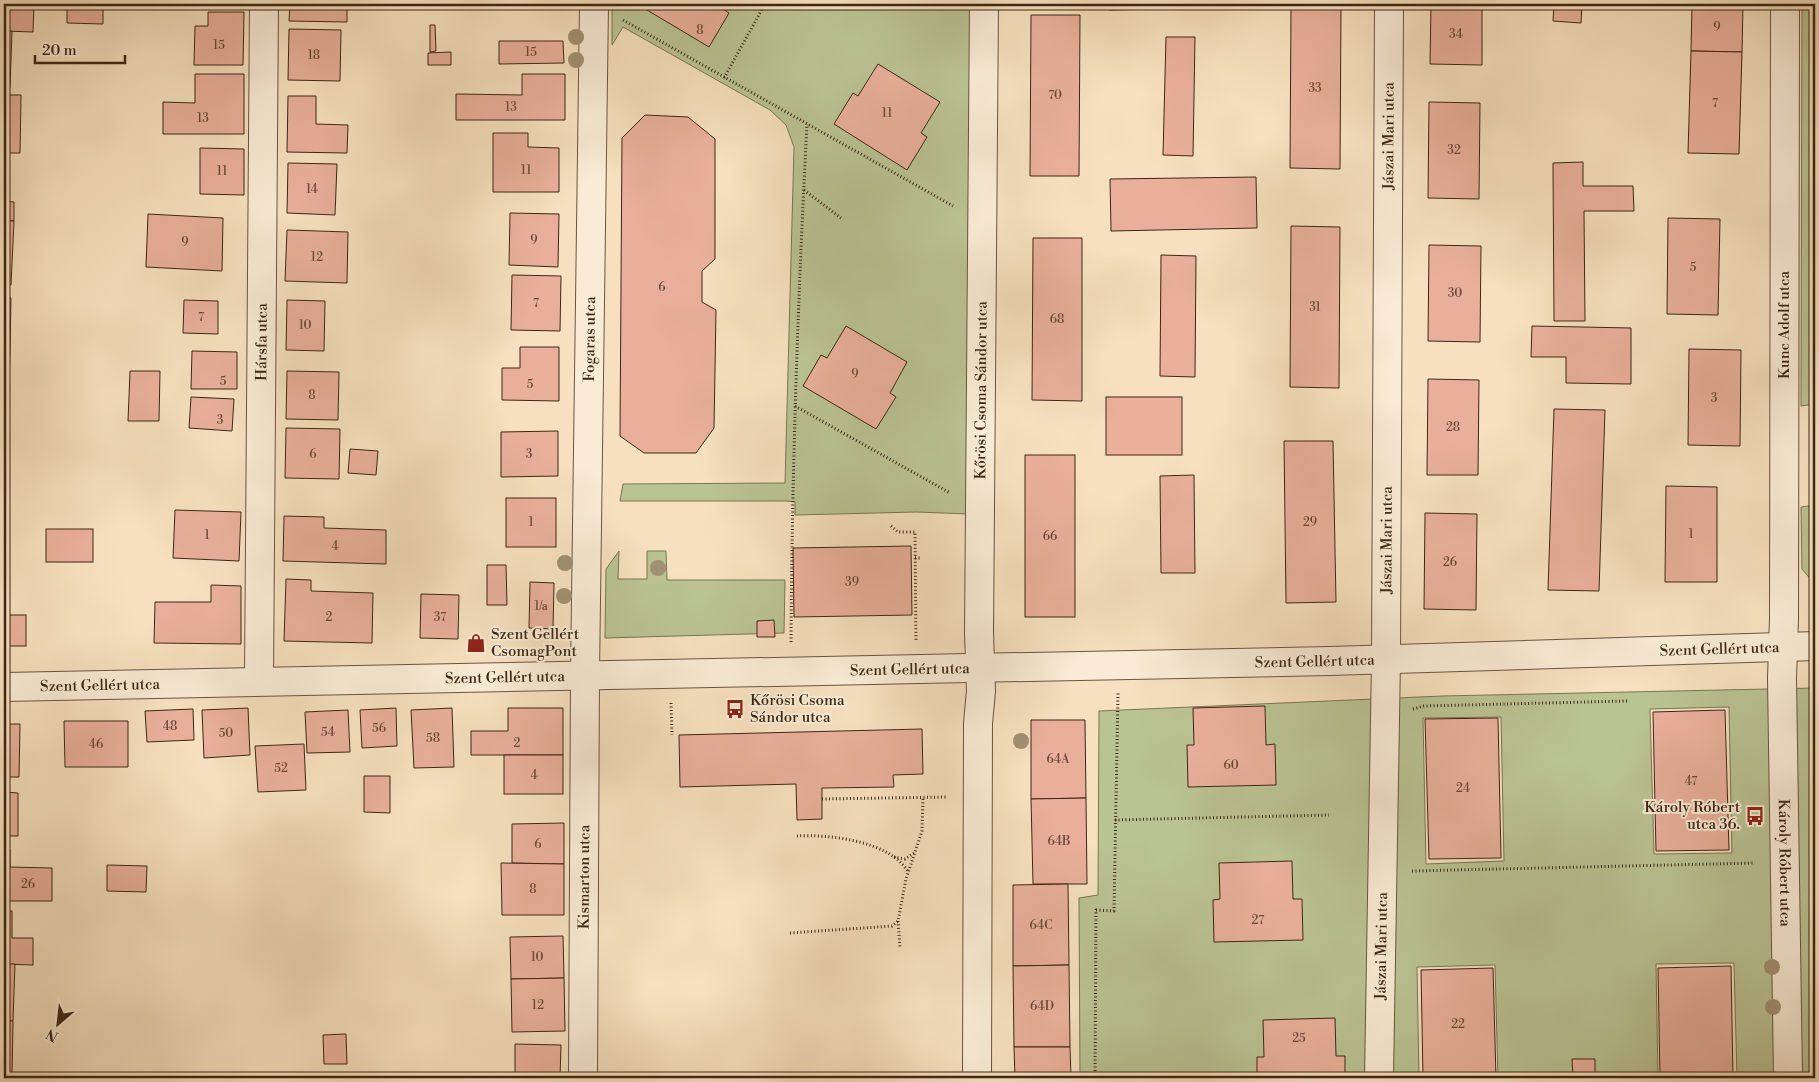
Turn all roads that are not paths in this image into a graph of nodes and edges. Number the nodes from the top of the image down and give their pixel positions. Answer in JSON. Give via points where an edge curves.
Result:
{"nodes":[{"id":1,"x":264,"y":4,"type":"edge"},
{"id":2,"x":984,"y":4,"type":"edge"},
{"id":3,"x":1389,"y":4,"type":"edge"},
{"id":4,"x":1785,"y":4,"type":"edge"},
{"id":5,"x":594,"y":10,"type":"edge"},
{"id":6,"x":1815,"y":646,"type":"edge"},
{"id":7,"x":1783,"y":647,"type":"junction"},
{"id":8,"x":1386,"y":659,"type":"junction"},
{"id":9,"x":981,"y":666,"type":"junction"},
{"id":10,"x":585,"y":674,"type":"junction"},
{"id":11,"x":259,"y":680,"type":"junction"},
{"id":12,"x":4,"y":687,"type":"edge"},
{"id":13,"x":583,"y":1078,"type":"edge"},
{"id":14,"x":977,"y":1078,"type":"edge"},
{"id":15,"x":1379,"y":1078,"type":"edge"},
{"id":16,"x":1788,"y":1078,"type":"edge"}],
"edges":[{"from":1,"to":11,"type":"street","name":"Hársfa utca"},
{"from":2,"to":9,"type":"street","name":"Kőrösi Csoma Sándor utca"},
{"from":3,"to":8,"type":"street","name":"Jászai Mari utca"},
{"from":4,"to":7,"type":"street","name":"Kunc Adolf utca"},
{"from":5,"to":10,"type":"street","name":"Fogaras utca"},
{"from":6,"to":7,"type":"street","name":"Szent Gellért utca"},
{"from":7,"to":8,"type":"street","name":"Szent Gellért utca"},
{"from":7,"to":16,"type":"street","name":"Károly Róbert utca"},
{"from":8,"to":9,"type":"street","name":"Szent Gellért utca"},
{"from":8,"to":15,"type":"street","name":"Jászai Mari utca"},
{"from":9,"to":10,"type":"street","name":"Szent Gellért utca"},
{"from":9,"to":14,"type":"street","name":"Kőrösi Csoma Sándor utca"},
{"from":10,"to":11,"type":"street","name":"Szent Gellért utca"},
{"from":10,"to":13,"type":"street","name":"Kismarton utca"},
{"from":11,"to":12,"type":"street","name":"Szent Gellért utca"}]}
